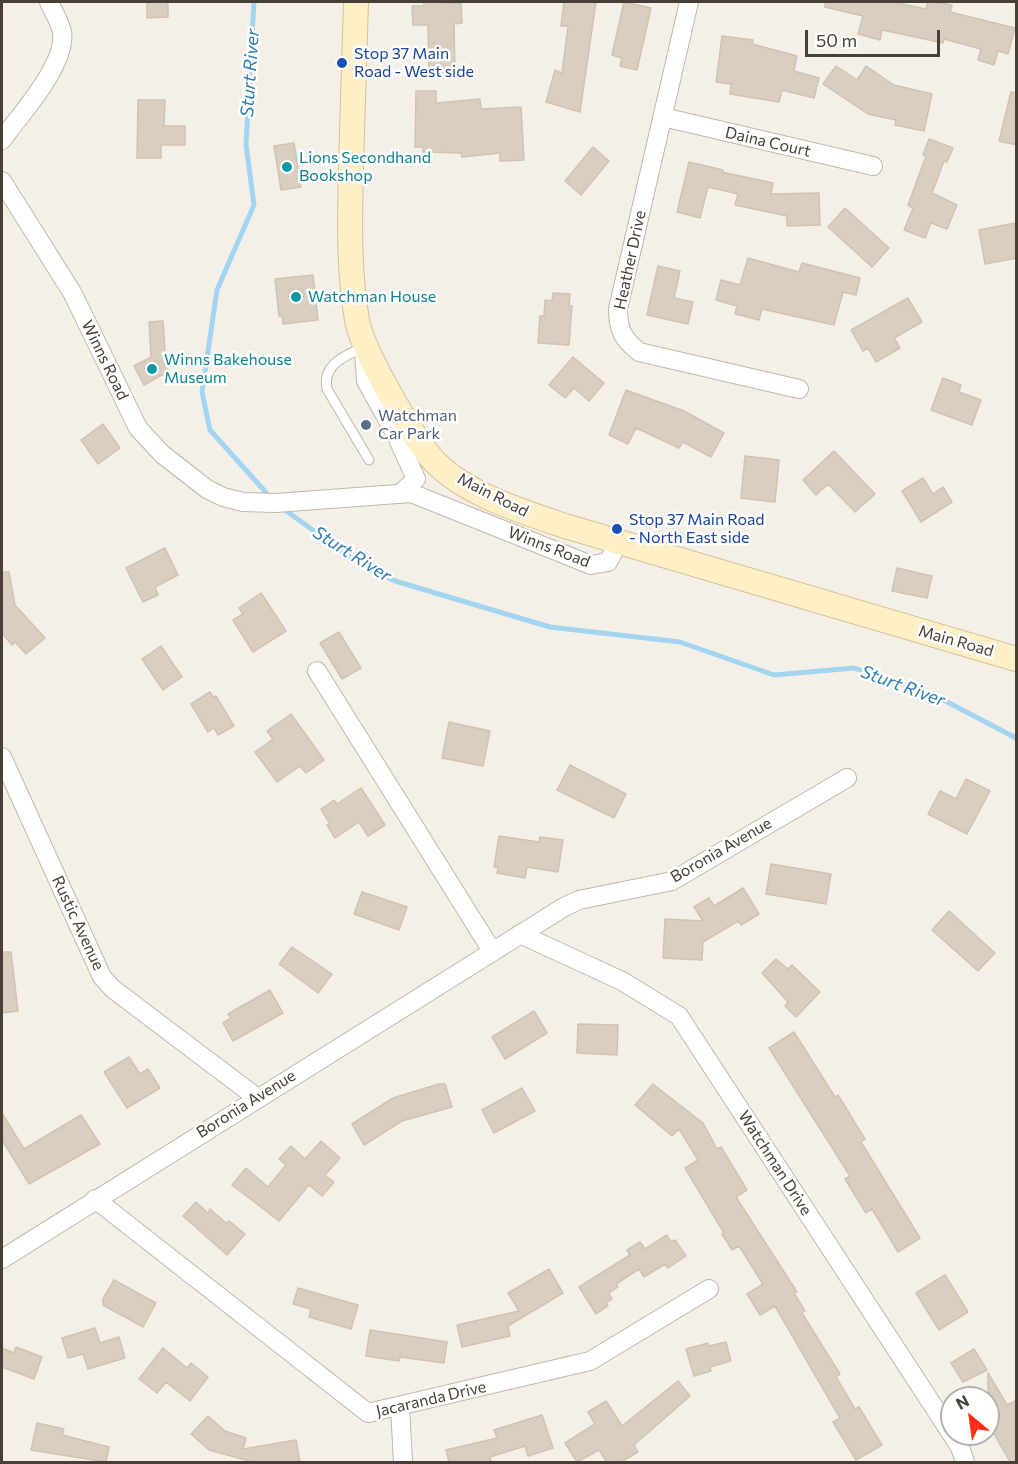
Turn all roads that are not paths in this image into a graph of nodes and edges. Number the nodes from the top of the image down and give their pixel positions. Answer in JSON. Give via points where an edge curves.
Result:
{"nodes":[{"id":1,"x":49,"y":2,"type":"edge"},
{"id":2,"x":356,"y":2,"type":"edge"},
{"id":3,"x":689,"y":2,"type":"edge"},
{"id":4,"x":663,"y":117,"type":"junction"},
{"id":5,"x":2,"y":140,"type":"edge"},
{"id":6,"x":873,"y":166,"type":"dead end"},
{"id":7,"x":2,"y":182,"type":"edge"},
{"id":8,"x":364,"y":347,"type":"junction"},
{"id":9,"x":799,"y":389,"type":"dead end"},
{"id":10,"x":369,"y":460,"type":"dead end"},
{"id":11,"x":401,"y":493,"type":"junction"},
{"id":12,"x":618,"y":544,"type":"junction"},
{"id":13,"x":1017,"y":659,"type":"edge"},
{"id":14,"x":317,"y":671,"type":"dead end"},
{"id":15,"x":2,"y":757,"type":"edge"},
{"id":16,"x":846,"y":778,"type":"dead end"},
{"id":17,"x":520,"y":934,"type":"junction"},
{"id":18,"x":492,"y":951,"type":"junction"},
{"id":19,"x":256,"y":1097,"type":"junction"},
{"id":20,"x":95,"y":1199,"type":"junction"},
{"id":21,"x":2,"y":1259,"type":"edge"},
{"id":22,"x":709,"y":1288,"type":"dead end"},
{"id":23,"x":400,"y":1407,"type":"junction"},
{"id":24,"x":403,"y":1462,"type":"edge"},
{"id":25,"x":965,"y":1462,"type":"edge"}],
"edges":[{"from":1,"to":5,"type":"street","via":[[62,33],[57,58],[41,88]]},
{"from":2,"to":8,"type":"main road","name":"Main Road","via":[[350,227],[357,320]]},
{"from":3,"to":4,"type":"street","name":"Heather Drive"},
{"from":4,"to":6,"type":"street","name":"Daina Court"},
{"from":4,"to":9,"type":"street","name":"Heather Drive","via":[[618,309],[618,326],[625,340],[639,352]]},
{"from":7,"to":11,"type":"street","name":"Winns Road","via":[[74,294],[138,428],[162,454],[207,489],[243,502],[296,502]]},
{"from":8,"to":10,"type":"lane","via":[[332,365],[325,382]]},
{"from":8,"to":11,"type":"street","via":[[366,381],[416,479]]},
{"from":8,"to":12,"type":"main road","name":"Main Road","via":[[418,439],[436,462],[462,482],[514,509]]},
{"from":11,"to":12,"type":"street","name":"Winns Road","via":[[411,493],[591,565],[608,562]]},
{"from":12,"to":13,"type":"main road","name":"Main Road"},
{"from":14,"to":18,"type":"street"},
{"from":15,"to":19,"type":"street","name":"Rustic Avenue","via":[[102,977]]},
{"from":16,"to":17,"type":"street","name":"Boronia Avenue","via":[[672,881],[579,900]]},
{"from":17,"to":18,"type":"street","name":"Boronia Avenue"},
{"from":17,"to":25,"type":"street","name":"Watchman Drive","via":[[622,981],[679,1016],[954,1437]]},
{"from":18,"to":19,"type":"street","name":"Boronia Avenue"},
{"from":19,"to":20,"type":"street","name":"Boronia Avenue"},
{"from":20,"to":21,"type":"street","name":"Boronia Avenue"},
{"from":20,"to":23,"type":"street","name":"Jacaranda Drive","via":[[368,1413]]},
{"from":22,"to":23,"type":"street","name":"Jacaranda Drive","via":[[590,1361]]},
{"from":23,"to":24,"type":"street"}]}
